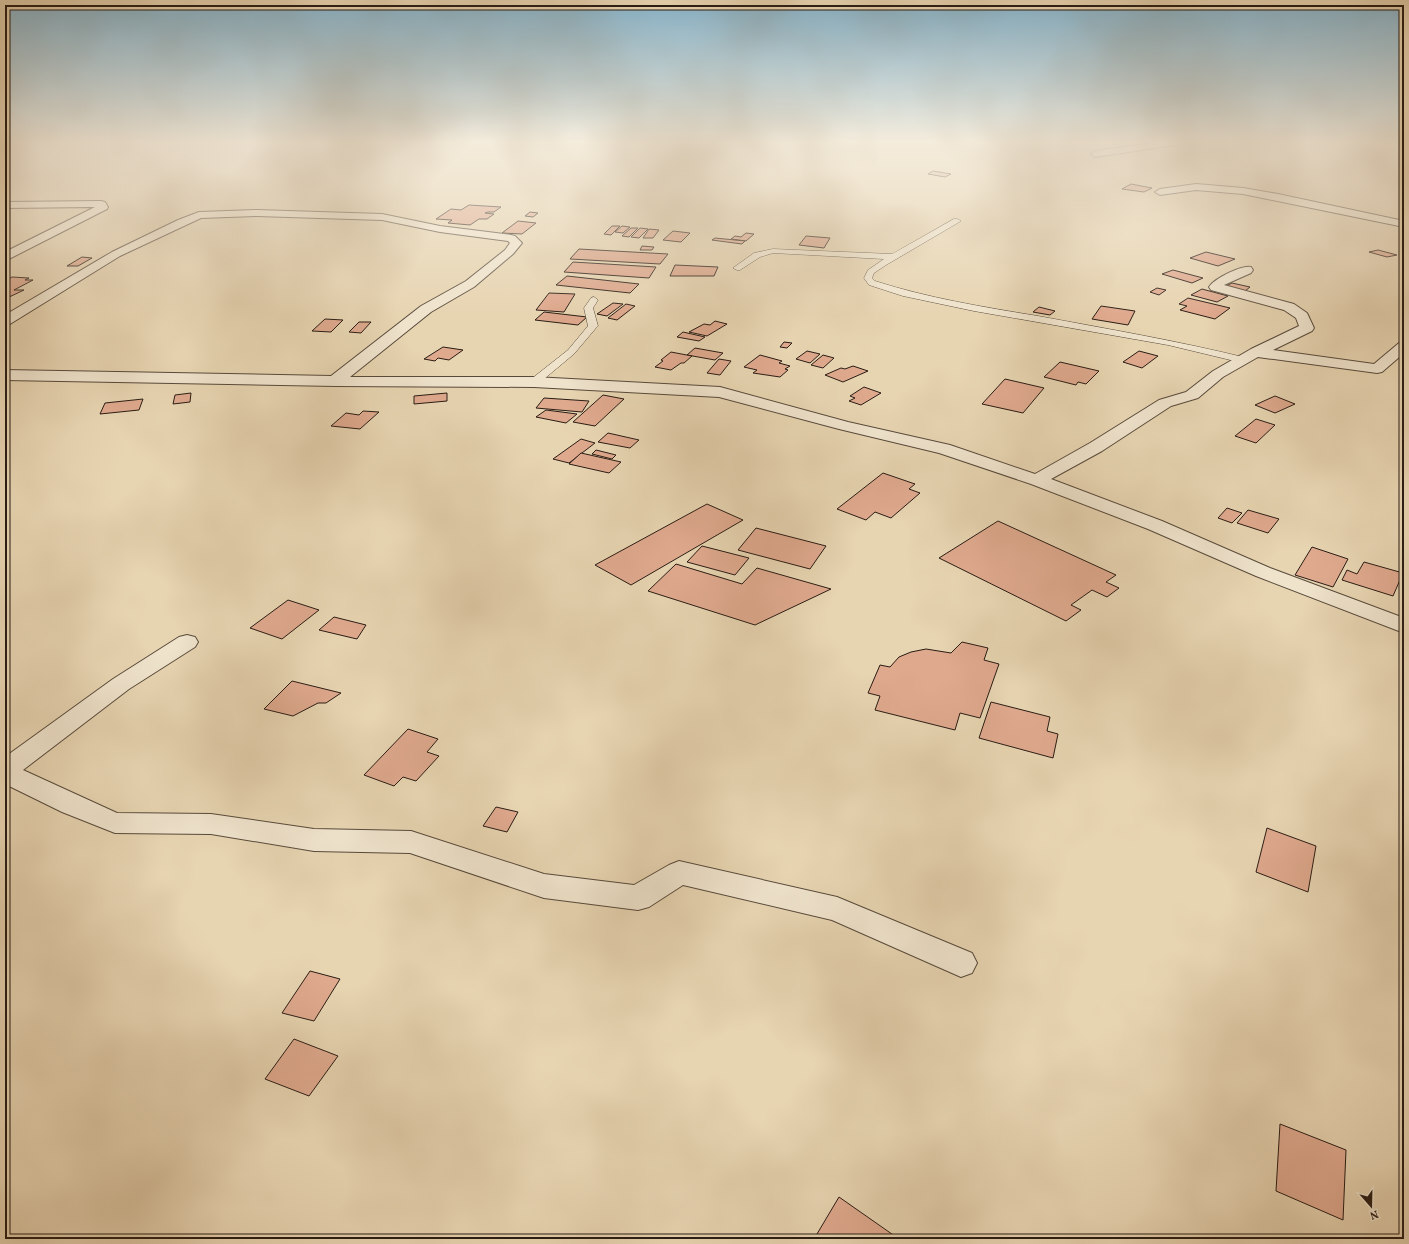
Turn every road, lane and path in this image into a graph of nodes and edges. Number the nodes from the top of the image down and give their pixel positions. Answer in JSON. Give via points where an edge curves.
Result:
{"nodes":[{"id":1,"x":1282,"y":199,"type":"edge"},
{"id":2,"x":5,"y":205,"type":"edge"},
{"id":3,"x":957,"y":221,"type":"dead end"},
{"id":4,"x":1404,"y":224,"type":"edge"},
{"id":5,"x":5,"y":257,"type":"edge"},
{"id":6,"x":895,"y":257,"type":"junction"},
{"id":7,"x":737,"y":268,"type":"dead end"},
{"id":8,"x":1247,"y":270,"type":"dead end"},
{"id":9,"x":594,"y":300,"type":"dead end"},
{"id":10,"x":5,"y":321,"type":"edge"},
{"id":11,"x":1404,"y":346,"type":"edge"},
{"id":12,"x":1249,"y":356,"type":"junction"},
{"id":13,"x":5,"y":375,"type":"edge"},
{"id":14,"x":335,"y":381,"type":"junction"},
{"id":15,"x":534,"y":382,"type":"junction"},
{"id":16,"x":1036,"y":480,"type":"junction"},
{"id":17,"x":1404,"y":626,"type":"edge"},
{"id":18,"x":186,"y":642,"type":"dead end"},
{"id":19,"x":5,"y":770,"type":"edge"},
{"id":20,"x":5,"y":773,"type":"edge"},
{"id":21,"x":961,"y":963,"type":"dead end"}],
"edges":[{"from":1,"to":4,"type":"street"},
{"from":2,"to":5,"type":"street","via":[[101,204],[103,207]]},
{"from":3,"to":6,"type":"lane"},
{"from":6,"to":7,"type":"lane","via":[[773,251],[757,255]]},
{"from":6,"to":12,"type":"lane","via":[[871,272],[868,278],[872,283],[903,293],[974,308]]},
{"from":8,"to":12,"type":"street","via":[[1215,287],[1289,307],[1302,316],[1307,328]]},
{"from":9,"to":15,"type":"lane","via":[[588,308],[593,326],[571,352]]},
{"from":10,"to":14,"type":"street","via":[[116,254],[182,222],[211,214],[382,217],[440,229],[512,238],[516,243],[509,252],[470,284],[426,309]]},
{"from":11,"to":12,"type":"street","via":[[1377,369],[1298,357]]},
{"from":12,"to":16,"type":"street","via":[[1218,374],[1192,395],[1165,403],[1096,447]]},
{"from":13,"to":14,"type":"street"},
{"from":14,"to":15,"type":"street"},
{"from":15,"to":16,"type":"street","via":[[720,392],[845,426],[944,449]]},
{"from":16,"to":17,"type":"street","via":[[1155,525],[1262,572]]},
{"from":18,"to":19,"type":"street","via":[[121,684]]},
{"from":20,"to":21,"type":"street","via":[[115,823],[211,824],[314,840],[411,842],[544,886],[638,898],[679,873],[836,909]]}]}
